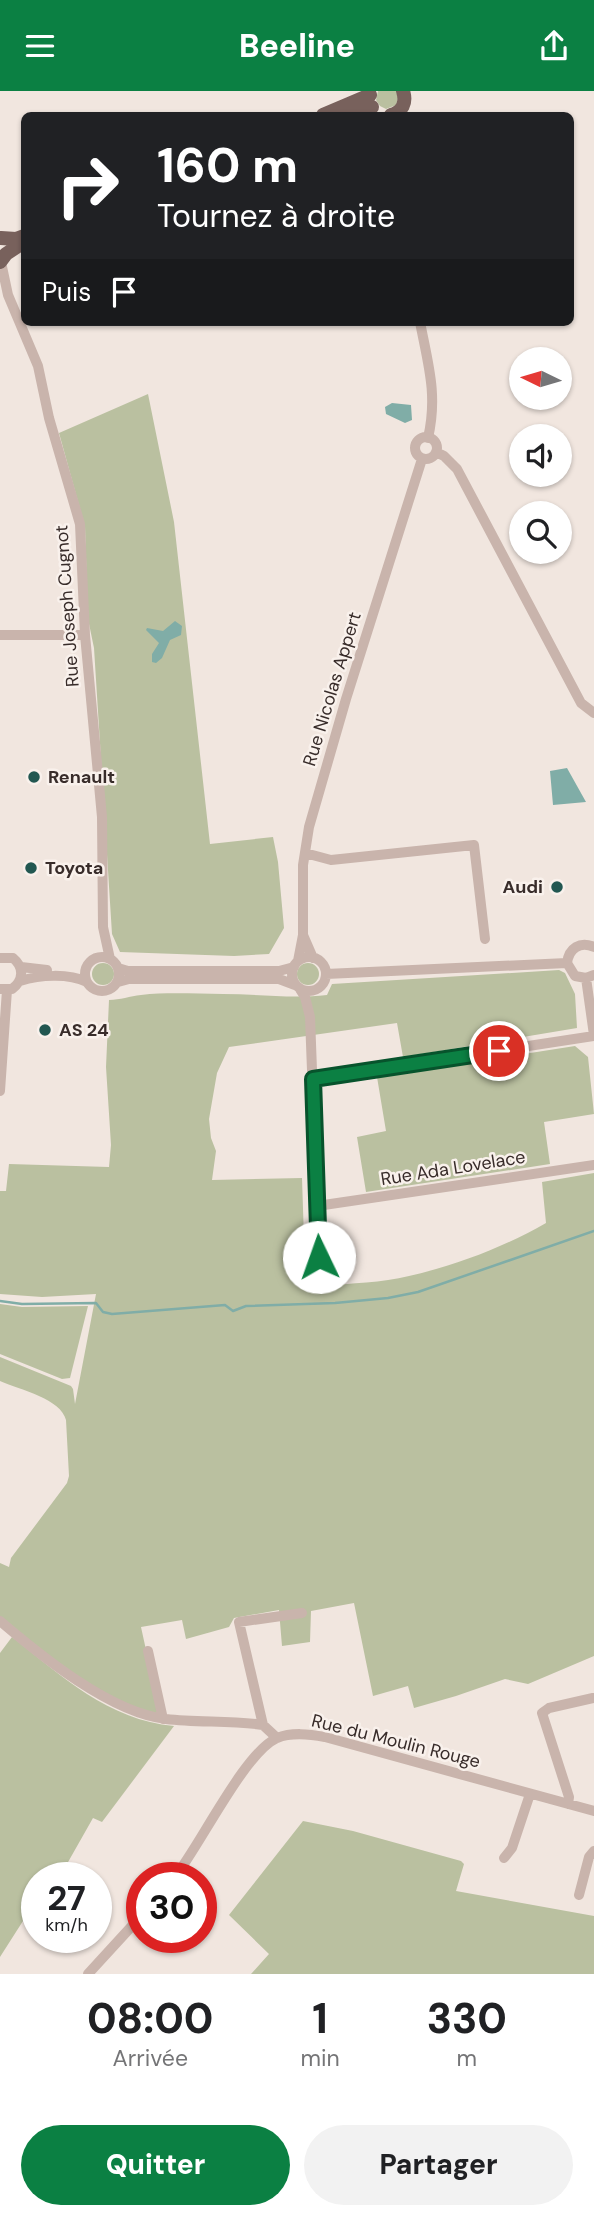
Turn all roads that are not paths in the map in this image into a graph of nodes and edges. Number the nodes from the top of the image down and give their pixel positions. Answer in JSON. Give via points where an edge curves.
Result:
{"nodes":[{"id":1,"x":375,"y":102,"type":"edge"},
{"id":2,"x":332,"y":112,"type":"edge"},
{"id":3,"x":1,"y":237,"type":"edge"},
{"id":4,"x":21,"y":237,"type":"edge"},
{"id":5,"x":21,"y":244,"type":"edge"},
{"id":6,"x":2,"y":259,"type":"edge"},
{"id":7,"x":0,"y":282,"type":"edge"},
{"id":8,"x":8,"y":295,"type":"junction"},
{"id":9,"x":21,"y":326,"type":"edge"},
{"id":10,"x":21,"y":326,"type":"edge"},
{"id":11,"x":421,"y":326,"type":"edge"},
{"id":12,"x":428,"y":438,"type":"junction"},
{"id":13,"x":436,"y":452,"type":"junction"},
{"id":14,"x":422,"y":459,"type":"junction"},
{"id":15,"x":0,"y":635,"type":"edge"},
{"id":16,"x":86,"y":635,"type":"junction"},
{"id":17,"x":594,"y":713,"type":"edge"},
{"id":18,"x":305,"y":853,"type":"junction"},
{"id":19,"x":103,"y":926,"type":"junction"},
{"id":20,"x":303,"y":935,"type":"junction"},
{"id":21,"x":485,"y":939,"type":"dead end"},
{"id":22,"x":594,"y":947,"type":"edge"},
{"id":23,"x":0,"y":958,"type":"edge"},
{"id":24,"x":313,"y":958,"type":"junction"},
{"id":25,"x":110,"y":959,"type":"junction"},
{"id":26,"x":91,"y":963,"type":"junction"},
{"id":27,"x":568,"y":963,"type":"junction"},
{"id":28,"x":296,"y":964,"type":"junction"},
{"id":29,"x":21,"y":967,"type":"junction"},
{"id":30,"x":118,"y":968,"type":"junction"},
{"id":31,"x":326,"y":974,"type":"junction"},
{"id":32,"x":590,"y":977,"type":"edge"},
{"id":33,"x":20,"y":981,"type":"junction"},
{"id":34,"x":88,"y":982,"type":"junction"},
{"id":35,"x":118,"y":982,"type":"junction"},
{"id":36,"x":298,"y":987,"type":"junction"},
{"id":37,"x":3,"y":989,"type":"edge"},
{"id":38,"x":316,"y":990,"type":"junction"},
{"id":39,"x":310,"y":1017,"type":"junction"},
{"id":40,"x":594,"y":1036,"type":"edge"},
{"id":41,"x":1,"y":1077,"type":"edge"},
{"id":42,"x":313,"y":1079,"type":"junction"},
{"id":43,"x":0,"y":1091,"type":"edge"},
{"id":44,"x":594,"y":1165,"type":"edge"},
{"id":45,"x":317,"y":1206,"type":"junction"},
{"id":46,"x":319,"y":1257,"type":"dead end"},
{"id":47,"x":302,"y":1613,"type":"dead end"},
{"id":48,"x":0,"y":1621,"type":"edge"},
{"id":49,"x":148,"y":1651,"type":"dead end"},
{"id":50,"x":593,"y":1698,"type":"edge"},
{"id":51,"x":163,"y":1719,"type":"junction"},
{"id":52,"x":263,"y":1725,"type":"junction"},
{"id":53,"x":277,"y":1738,"type":"junction"},
{"id":54,"x":530,"y":1794,"type":"junction"},
{"id":55,"x":568,"y":1804,"type":"junction"},
{"id":56,"x":594,"y":1811,"type":"edge"},
{"id":57,"x":594,"y":1850,"type":"edge"},
{"id":58,"x":504,"y":1858,"type":"dead end"},
{"id":59,"x":185,"y":1862,"type":"edge"},
{"id":60,"x":579,"y":1895,"type":"dead end"},
{"id":61,"x":126,"y":1932,"type":"edge"},
{"id":62,"x":88,"y":1974,"type":"edge"}],
"edges":[{"from":1,"to":2,"type":"main road"},
{"from":3,"to":4,"type":"main road"},
{"from":3,"to":6,"type":"main road","via":[[6,245]]},
{"from":5,"to":6,"type":"main road"},
{"from":6,"to":8,"type":"street","name":"Rue Joseph Cugnot"},
{"from":7,"to":8,"type":"street","name":"Rue Joseph Cugnot"},
{"from":8,"to":9,"type":"street","name":"Rue Joseph Cugnot"},
{"from":10,"to":16,"type":"street","name":"Rue Joseph Cugnot","via":[[38,366],[78,514]]},
{"from":11,"to":12,"type":"street","via":[[433,388]]},
{"from":12,"to":13,"type":"street","via":[[435,443]]},
{"from":12,"to":14,"type":"street","via":[[415,447]]},
{"from":13,"to":14,"type":"street"},
{"from":13,"to":17,"type":"street","via":[[457,469],[581,703]]},
{"from":14,"to":18,"type":"street","name":"Rue Nicolas Appert","via":[[342,712]]},
{"from":15,"to":16,"type":"street"},
{"from":16,"to":19,"type":"street","name":"Rue Joseph Cugnot","via":[[102,817]]},
{"from":18,"to":20,"type":"street","name":"Rue Nicolas Appert"},
{"from":18,"to":21,"type":"street","via":[[331,860],[474,845]]},
{"from":19,"to":25,"type":"street","name":"Rue Joseph Cugnot"},
{"from":19,"to":26,"type":"street","name":"Rue Joseph Cugnot"},
{"from":20,"to":24,"type":"street"},
{"from":20,"to":28,"type":"street"},
{"from":22,"to":27,"type":"street","via":[[576,946]]},
{"from":23,"to":29,"type":"street","via":[[13,958]]},
{"from":24,"to":28,"type":"street"},
{"from":24,"to":31,"type":"street"},
{"from":25,"to":26,"type":"street"},
{"from":25,"to":30,"type":"street"},
{"from":26,"to":29,"type":"street","via":[[71,971]]},
{"from":26,"to":34,"type":"street"},
{"from":27,"to":31,"type":"street"},
{"from":27,"to":32,"type":"street","via":[[575,976]]},
{"from":28,"to":30,"type":"street","via":[[279,971]]},
{"from":28,"to":36,"type":"street","via":[[292,976]]},
{"from":29,"to":33,"type":"street"},
{"from":30,"to":35,"type":"street"},
{"from":31,"to":38,"type":"street"},
{"from":32,"to":40,"type":"street"},
{"from":33,"to":34,"type":"street","via":[[71,977]]},
{"from":33,"to":37,"type":"street","via":[[12,989]]},
{"from":34,"to":35,"type":"street","via":[[101,991]]},
{"from":35,"to":36,"type":"street","via":[[279,979]]},
{"from":36,"to":38,"type":"street"},
{"from":36,"to":39,"type":"street"},
{"from":37,"to":41,"type":"street"},
{"from":38,"to":39,"type":"street"},
{"from":39,"to":42,"type":"street"},
{"from":40,"to":42,"type":"street"},
{"from":41,"to":43,"type":"street"},
{"from":42,"to":45,"type":"street"},
{"from":44,"to":45,"type":"street","name":"Rue Ada Lovelace"},
{"from":45,"to":46,"type":"street"},
{"from":47,"to":52,"type":"street","via":[[239,1622]]},
{"from":48,"to":51,"type":"street","via":[[86,1686],[132,1710]]},
{"from":49,"to":51,"type":"street"},
{"from":50,"to":55,"type":"street","via":[[542,1713]]},
{"from":51,"to":52,"type":"street"},
{"from":52,"to":53,"type":"street"},
{"from":53,"to":54,"type":"street","name":"Rue du Moulin Rouge","via":[[292,1734],[325,1737]]},
{"from":53,"to":59,"type":"street","via":[[251,1761]]},
{"from":54,"to":55,"type":"street","name":"Rue du Moulin Rouge"},
{"from":54,"to":58,"type":"street","via":[[512,1848]]},
{"from":55,"to":56,"type":"street","name":"Rue du Moulin Rouge"},
{"from":57,"to":60,"type":"street"},
{"from":61,"to":62,"type":"street"}]}
